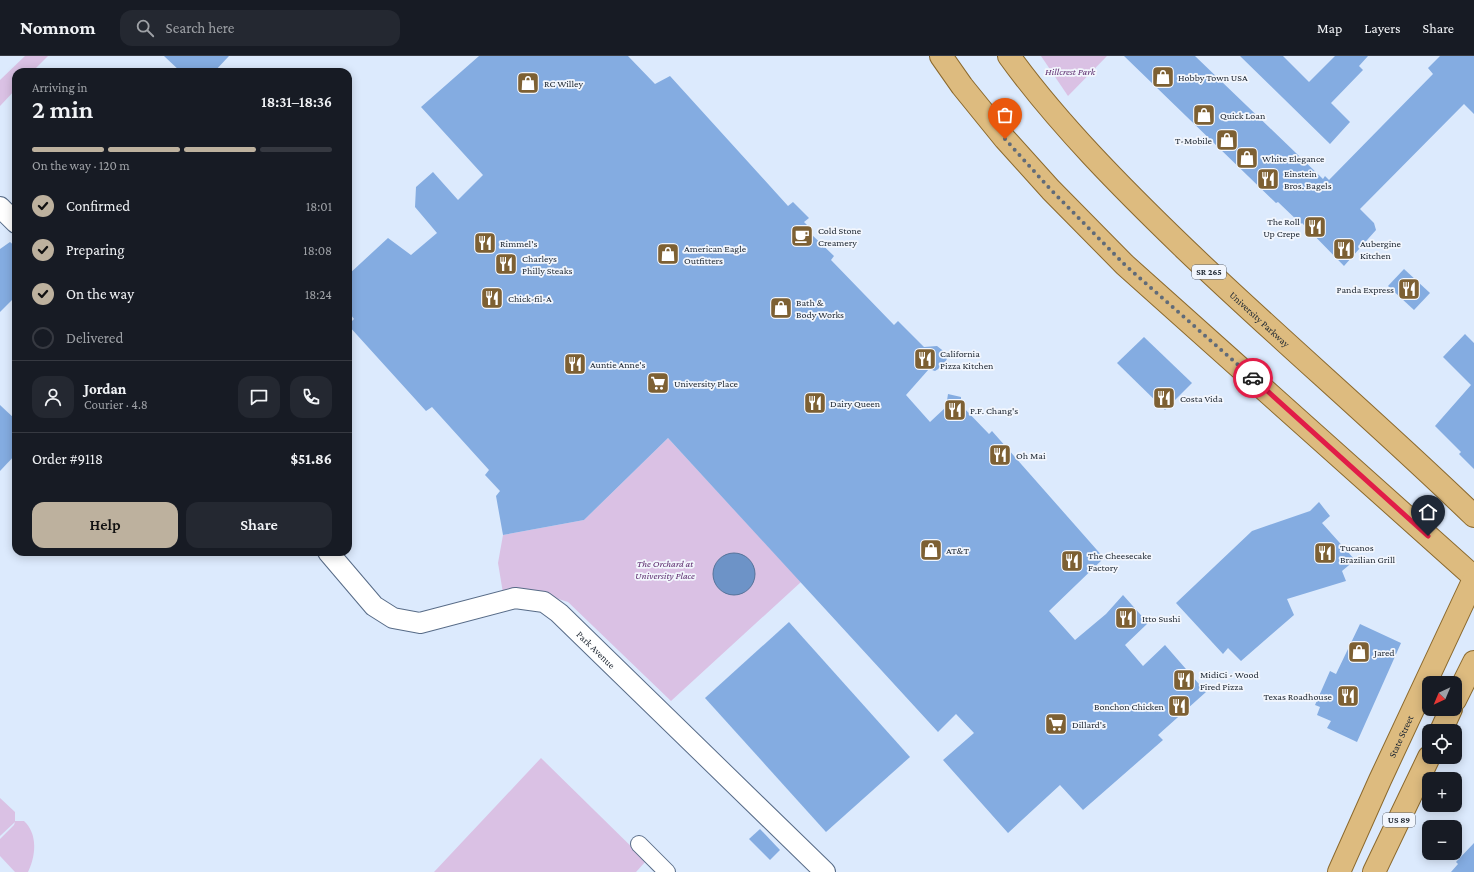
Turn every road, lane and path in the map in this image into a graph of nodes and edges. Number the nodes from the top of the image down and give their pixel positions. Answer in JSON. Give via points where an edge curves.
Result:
{"nodes":[{"id":1,"x":941,"y":56,"type":"edge"},
{"id":2,"x":1009,"y":56,"type":"edge"},
{"id":3,"x":0,"y":208,"type":"edge"},
{"id":4,"x":12,"y":219,"type":"edge"},
{"id":5,"x":1474,"y":516,"type":"edge"},
{"id":6,"x":331,"y":556,"type":"edge"},
{"id":7,"x":1474,"y":578,"type":"edge"},
{"id":8,"x":1474,"y":662,"type":"edge"},
{"id":9,"x":1462,"y":686,"type":"edge"},
{"id":10,"x":1426,"y":764,"type":"edge"},
{"id":11,"x":639,"y":844,"type":"dead end"},
{"id":12,"x":658,"y":869,"type":"edge"},
{"id":13,"x":825,"y":872,"type":"edge"},
{"id":14,"x":1339,"y":872,"type":"edge"},
{"id":15,"x":1374,"y":872,"type":"edge"}],
"edges":[{"from":1,"to":7,"type":"main road","via":[[1005,139],[1125,265]]},
{"from":2,"to":5,"type":"main road","name":"University Parkway","number":"SR 265","via":[[1046,102],[1151,216],[1218,281]]},
{"from":3,"to":4,"type":"street"},
{"from":6,"to":13,"type":"street","name":"Park Avenue","via":[[374,606],[393,618],[420,623],[515,598],[544,602],[559,613]]},
{"from":7,"to":14,"type":"main road","name":"State Street"},
{"from":8,"to":9,"type":"main road"},
{"from":10,"to":15,"type":"main road","number":"US 89"},
{"from":11,"to":12,"type":"street"}]}
